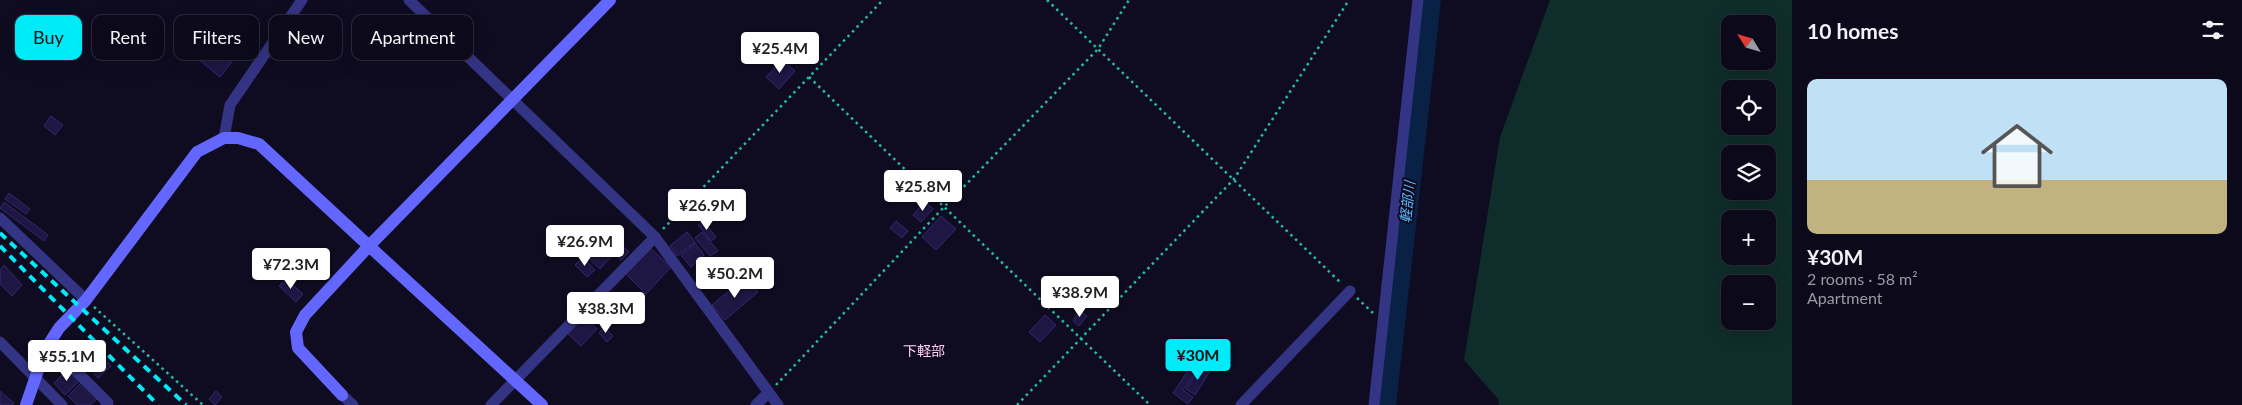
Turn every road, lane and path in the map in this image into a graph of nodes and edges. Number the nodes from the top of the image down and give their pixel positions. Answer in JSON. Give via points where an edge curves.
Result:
{"nodes":[{"id":1,"x":302,"y":0,"type":"edge"},
{"id":2,"x":409,"y":0,"type":"edge"},
{"id":3,"x":610,"y":0,"type":"edge"},
{"id":4,"x":884,"y":0,"type":"edge"},
{"id":5,"x":1048,"y":0,"type":"edge"},
{"id":6,"x":1129,"y":0,"type":"edge"},
{"id":7,"x":1349,"y":0,"type":"edge"},
{"id":8,"x":1418,"y":0,"type":"edge"},
{"id":9,"x":1098,"y":49,"type":"junction"},
{"id":10,"x":809,"y":77,"type":"junction"},
{"id":11,"x":512,"y":100,"type":"junction"},
{"id":12,"x":224,"y":138,"type":"junction"},
{"id":13,"x":1234,"y":179,"type":"junction"},
{"id":14,"x":944,"y":207,"type":"junction"},
{"id":15,"x":0,"y":218,"type":"edge"},
{"id":16,"x":655,"y":237,"type":"junction"},
{"id":17,"x":368,"y":246,"type":"junction"},
{"id":18,"x":1350,"y":291,"type":"junction"},
{"id":19,"x":86,"y":300,"type":"junction"},
{"id":20,"x":1383,"y":323,"type":"junction"},
{"id":21,"x":1080,"y":338,"type":"junction"},
{"id":22,"x":0,"y":342,"type":"edge"},
{"id":23,"x":67,"y":362,"type":"dead end"},
{"id":24,"x":35,"y":377,"type":"junction"},
{"id":25,"x":515,"y":381,"type":"junction"},
{"id":26,"x":768,"y":393,"type":"junction"},
{"id":27,"x":342,"y":394,"type":"joint"},
{"id":28,"x":26,"y":405,"type":"edge"},
{"id":29,"x":62,"y":405,"type":"edge"},
{"id":30,"x":106,"y":405,"type":"edge"},
{"id":31,"x":203,"y":405,"type":"edge"},
{"id":32,"x":353,"y":405,"type":"edge"},
{"id":33,"x":491,"y":405,"type":"edge"},
{"id":34,"x":542,"y":405,"type":"edge"},
{"id":35,"x":756,"y":405,"type":"edge"},
{"id":36,"x":778,"y":405,"type":"edge"},
{"id":37,"x":1017,"y":405,"type":"edge"},
{"id":38,"x":1150,"y":405,"type":"edge"},
{"id":39,"x":1241,"y":405,"type":"edge"},
{"id":40,"x":1374,"y":405,"type":"edge"}],
"edges":[{"from":1,"to":12,"type":"street","via":[[230,105]]},
{"from":2,"to":11,"type":"street"},
{"from":3,"to":11,"type":"street"},
{"from":4,"to":10,"type":"path"},
{"from":5,"to":9,"type":"path"},
{"from":6,"to":9,"type":"path"},
{"from":7,"to":13,"type":"path"},
{"from":8,"to":20,"type":"street"},
{"from":9,"to":13,"type":"path"},
{"from":9,"to":14,"type":"path"},
{"from":10,"to":14,"type":"path"},
{"from":10,"to":16,"type":"path"},
{"from":11,"to":16,"type":"street"},
{"from":11,"to":17,"type":"street"},
{"from":12,"to":17,"type":"street","via":[[259,144]]},
{"from":12,"to":19,"type":"street","via":[[197,152]]},
{"from":13,"to":18,"type":"path"},
{"from":13,"to":21,"type":"path"},
{"from":14,"to":21,"type":"path"},
{"from":14,"to":26,"type":"path"},
{"from":15,"to":19,"type":"street"},
{"from":16,"to":25,"type":"street"},
{"from":16,"to":26,"type":"street"},
{"from":17,"to":25,"type":"street"},
{"from":17,"to":27,"type":"street","via":[[305,315],[296,332],[298,348]]},
{"from":18,"to":20,"type":"path"},
{"from":18,"to":39,"type":"street"},
{"from":19,"to":24,"type":"street","via":[[59,328],[45,350]]},
{"from":19,"to":31,"type":"path"},
{"from":20,"to":40,"type":"street"},
{"from":21,"to":37,"type":"path"},
{"from":21,"to":38,"type":"path"},
{"from":22,"to":24,"type":"street"},
{"from":23,"to":30,"type":"street","via":[[108,403]]},
{"from":24,"to":28,"type":"street"},
{"from":24,"to":29,"type":"street"},
{"from":25,"to":33,"type":"street"},
{"from":25,"to":34,"type":"street"},
{"from":26,"to":35,"type":"street"},
{"from":26,"to":36,"type":"street"},
{"from":27,"to":32,"type":"street"}]}
